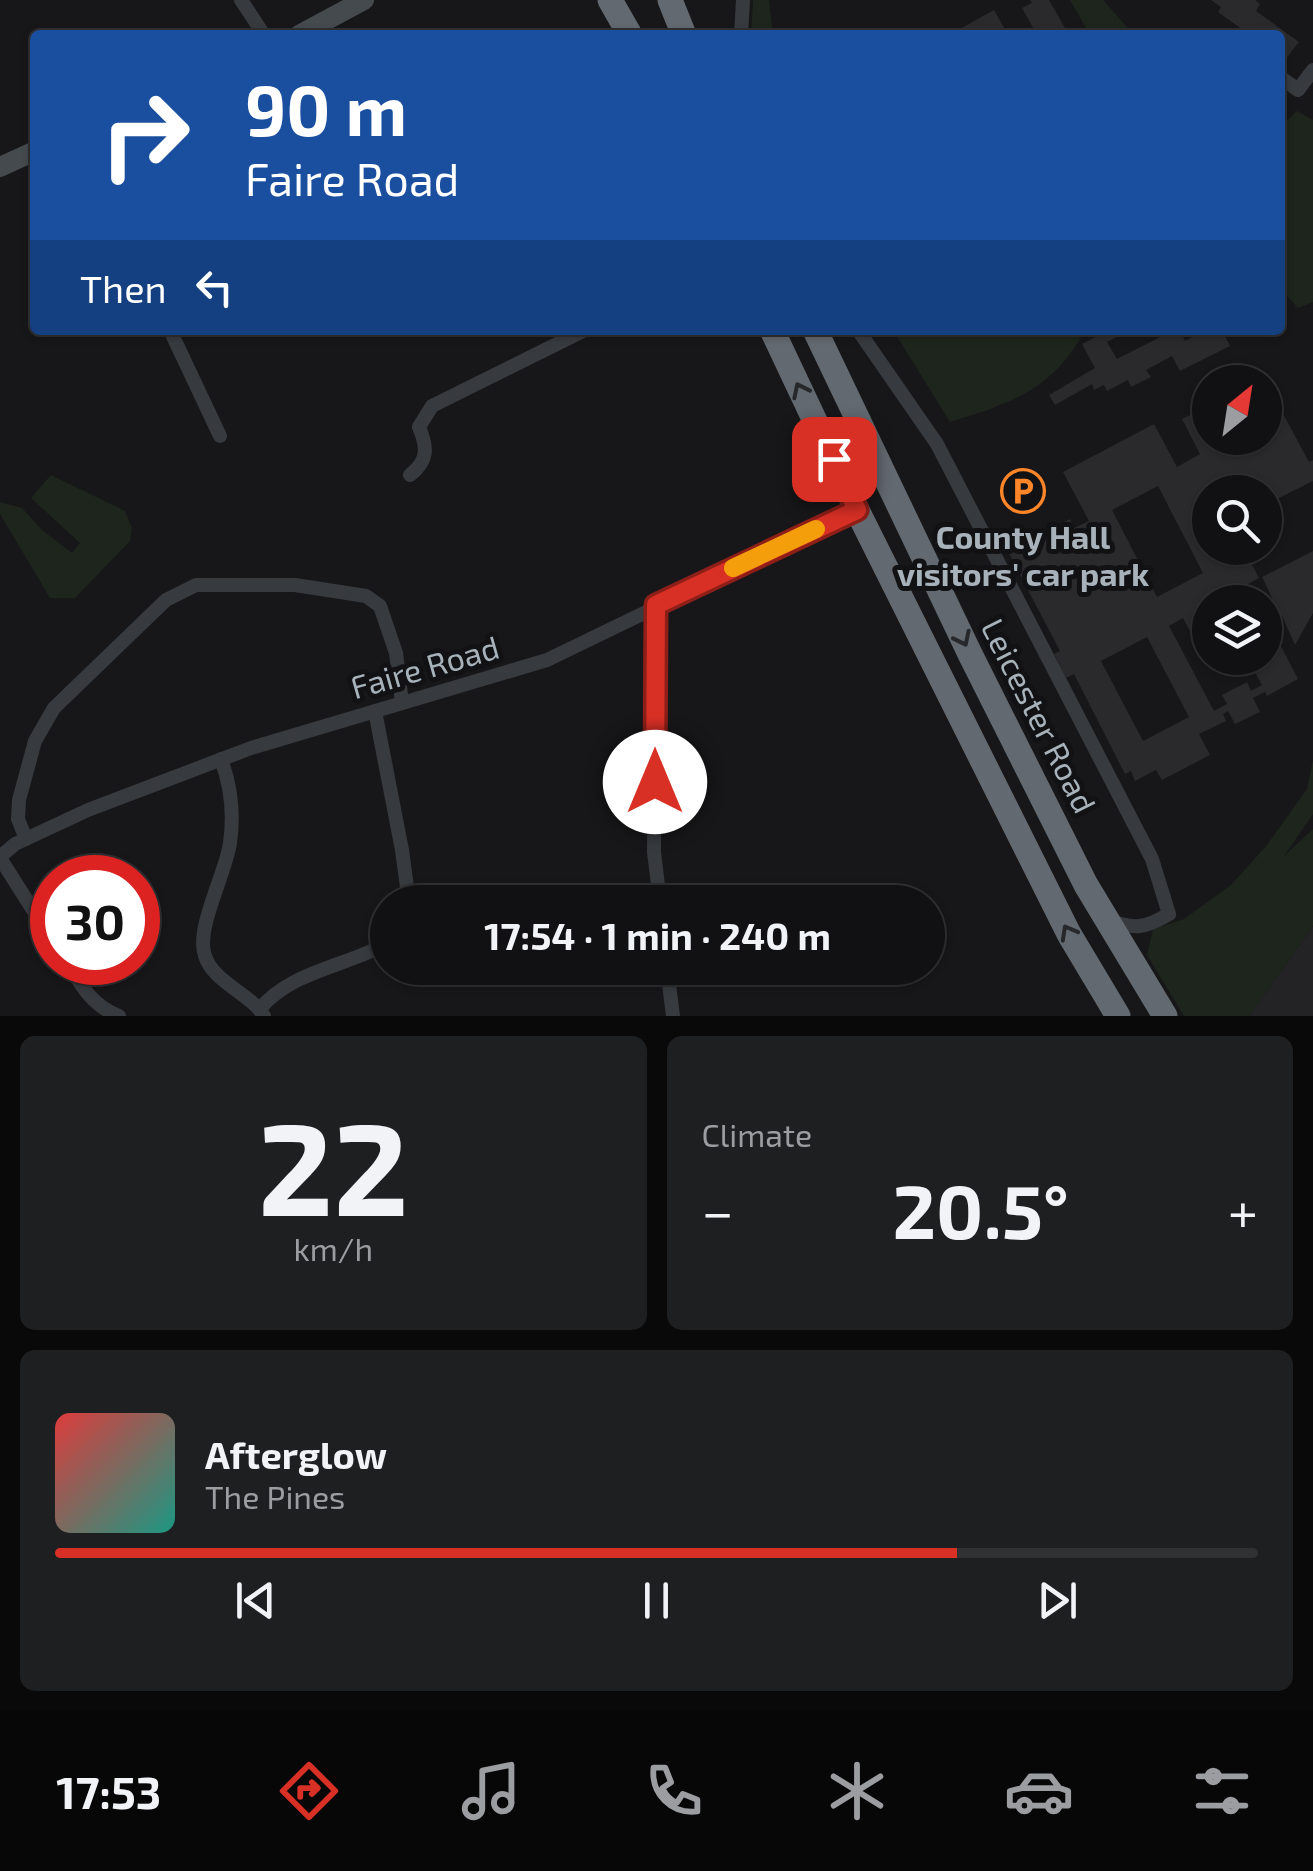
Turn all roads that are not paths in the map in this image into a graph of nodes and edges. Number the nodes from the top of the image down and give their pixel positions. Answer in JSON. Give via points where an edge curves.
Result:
{"nodes":[{"id":1,"x":241,"y":0,"type":"edge"},
{"id":2,"x":364,"y":0,"type":"edge"},
{"id":3,"x":610,"y":0,"type":"edge"},
{"id":4,"x":670,"y":0,"type":"edge"},
{"id":5,"x":742,"y":0,"type":"edge"},
{"id":6,"x":261,"y":30,"type":"edge"},
{"id":7,"x":308,"y":30,"type":"edge"},
{"id":8,"x":627,"y":30,"type":"edge"},
{"id":9,"x":682,"y":30,"type":"edge"},
{"id":10,"x":741,"y":30,"type":"edge"},
{"id":11,"x":1313,"y":70,"type":"edge"},
{"id":12,"x":1285,"y":81,"type":"edge"},
{"id":13,"x":30,"y":153,"type":"edge"},
{"id":14,"x":0,"y":167,"type":"edge"},
{"id":15,"x":172,"y":335,"type":"edge"},
{"id":16,"x":576,"y":335,"type":"edge"},
{"id":17,"x":774,"y":335,"type":"edge"},
{"id":18,"x":817,"y":335,"type":"edge"},
{"id":19,"x":861,"y":335,"type":"edge"},
{"id":20,"x":220,"y":436,"type":"dead end"},
{"id":21,"x":410,"y":475,"type":"dead end"},
{"id":22,"x":857,"y":510,"type":"junction"},
{"id":23,"x":656,"y":605,"type":"junction"},
{"id":24,"x":402,"y":703,"type":"junction"},
{"id":25,"x":375,"y":711,"type":"junction"},
{"id":26,"x":221,"y":760,"type":"junction"},
{"id":27,"x":26,"y":839,"type":"junction"},
{"id":28,"x":0,"y":857,"type":"edge"},
{"id":29,"x":407,"y":885,"type":"edge"},
{"id":30,"x":658,"y":885,"type":"edge"},
{"id":31,"x":30,"y":905,"type":"edge"},
{"id":32,"x":1104,"y":918,"type":"junction"},
{"id":33,"x":1147,"y":927,"type":"junction"},
{"id":34,"x":370,"y":953,"type":"edge"},
{"id":35,"x":1137,"y":971,"type":"junction"},
{"id":36,"x":81,"y":985,"type":"edge"},
{"id":37,"x":669,"y":985,"type":"edge"},
{"id":38,"x":262,"y":1012,"type":"edge"},
{"id":39,"x":118,"y":1016,"type":"edge"},
{"id":40,"x":674,"y":1016,"type":"edge"},
{"id":41,"x":1118,"y":1016,"type":"edge"},
{"id":42,"x":1165,"y":1016,"type":"edge"}],
"edges":[{"from":1,"to":6,"type":"street"},
{"from":2,"to":7,"type":"street"},
{"from":3,"to":8,"type":"highway"},
{"from":4,"to":9,"type":"highway"},
{"from":5,"to":10,"type":"street"},
{"from":11,"to":12,"type":"street","via":[[1298,90]]},
{"from":13,"to":14,"type":"street"},
{"from":15,"to":20,"type":"street"},
{"from":16,"to":21,"type":"street","via":[[432,406],[420,428],[424,460]]},
{"from":22,"to":17,"type":"highway","one_way":true},
{"from":18,"to":32,"type":"highway","name":"Leicester Road","one_way":true},
{"from":19,"to":33,"type":"street","via":[[937,444],[1152,859],[1169,914]]},
{"from":22,"to":23,"type":"street","name":"Faire Road"},
{"from":41,"to":22,"type":"highway","one_way":true,"via":[[1069,934]]},
{"from":23,"to":24,"type":"street","name":"Faire Road","via":[[547,660]]},
{"from":23,"to":30,"type":"street"},
{"from":24,"to":25,"type":"street","name":"Faire Road"},
{"from":24,"to":27,"type":"street","via":[[396,653],[380,606],[366,596],[295,585],[196,586],[166,600],[54,708],[35,741],[20,800]]},
{"from":25,"to":26,"type":"street","name":"Faire Road"},
{"from":25,"to":29,"type":"street"},
{"from":26,"to":27,"type":"street","name":"Faire Road"},
{"from":26,"to":38,"type":"street","via":[[232,815],[230,846],[202,941],[205,958],[223,980]]},
{"from":27,"to":28,"type":"street","name":"Faire Road"},
{"from":28,"to":31,"type":"street"},
{"from":32,"to":33,"type":"street"},
{"from":32,"to":35,"type":"highway","name":"Leicester Road"},
{"from":33,"to":35,"type":"street"},
{"from":34,"to":38,"type":"street","via":[[288,984]]},
{"from":35,"to":42,"type":"highway","name":"Leicester Road"},
{"from":36,"to":39,"type":"street"},
{"from":37,"to":40,"type":"street"}]}
